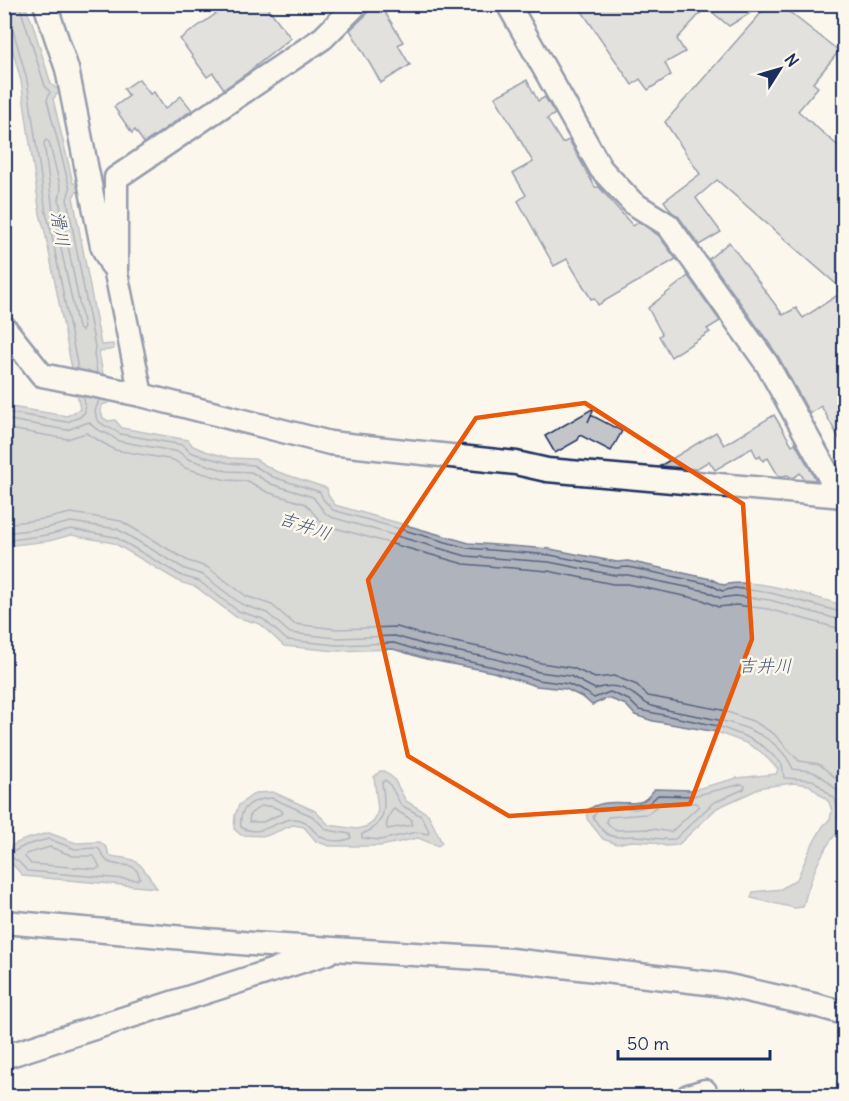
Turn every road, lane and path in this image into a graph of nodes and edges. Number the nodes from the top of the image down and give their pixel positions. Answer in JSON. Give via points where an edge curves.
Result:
{"nodes":[{"id":1,"x":45,"y":4,"type":"edge"},
{"id":2,"x":357,"y":4,"type":"edge"},
{"id":3,"x":507,"y":4,"type":"edge"},
{"id":4,"x":116,"y":273,"type":"junction"},
{"id":5,"x":4,"y":327,"type":"edge"},
{"id":6,"x":141,"y":395,"type":"junction"},
{"id":7,"x":842,"y":496,"type":"edge"},
{"id":8,"x":4,"y":922,"type":"edge"},
{"id":9,"x":339,"y":949,"type":"junction"},
{"id":10,"x":844,"y":1013,"type":"edge"},
{"id":11,"x":4,"y":1057,"type":"edge"}],
"edges":[{"from":1,"to":4,"type":"street","via":[[67,69],[102,246]]},
{"from":2,"to":4,"type":"street","via":[[323,38],[116,178]]},
{"from":3,"to":7,"type":"street","via":[[601,169],[633,203],[668,225],[767,364]]},
{"from":4,"to":6,"type":"street"},
{"from":5,"to":6,"type":"street","via":[[42,375]]},
{"from":6,"to":7,"type":"street","via":[[330,443],[516,463],[547,470]]},
{"from":8,"to":9,"type":"street"},
{"from":9,"to":10,"type":"street","via":[[511,960],[724,985]]},
{"from":9,"to":11,"type":"street"}]}
